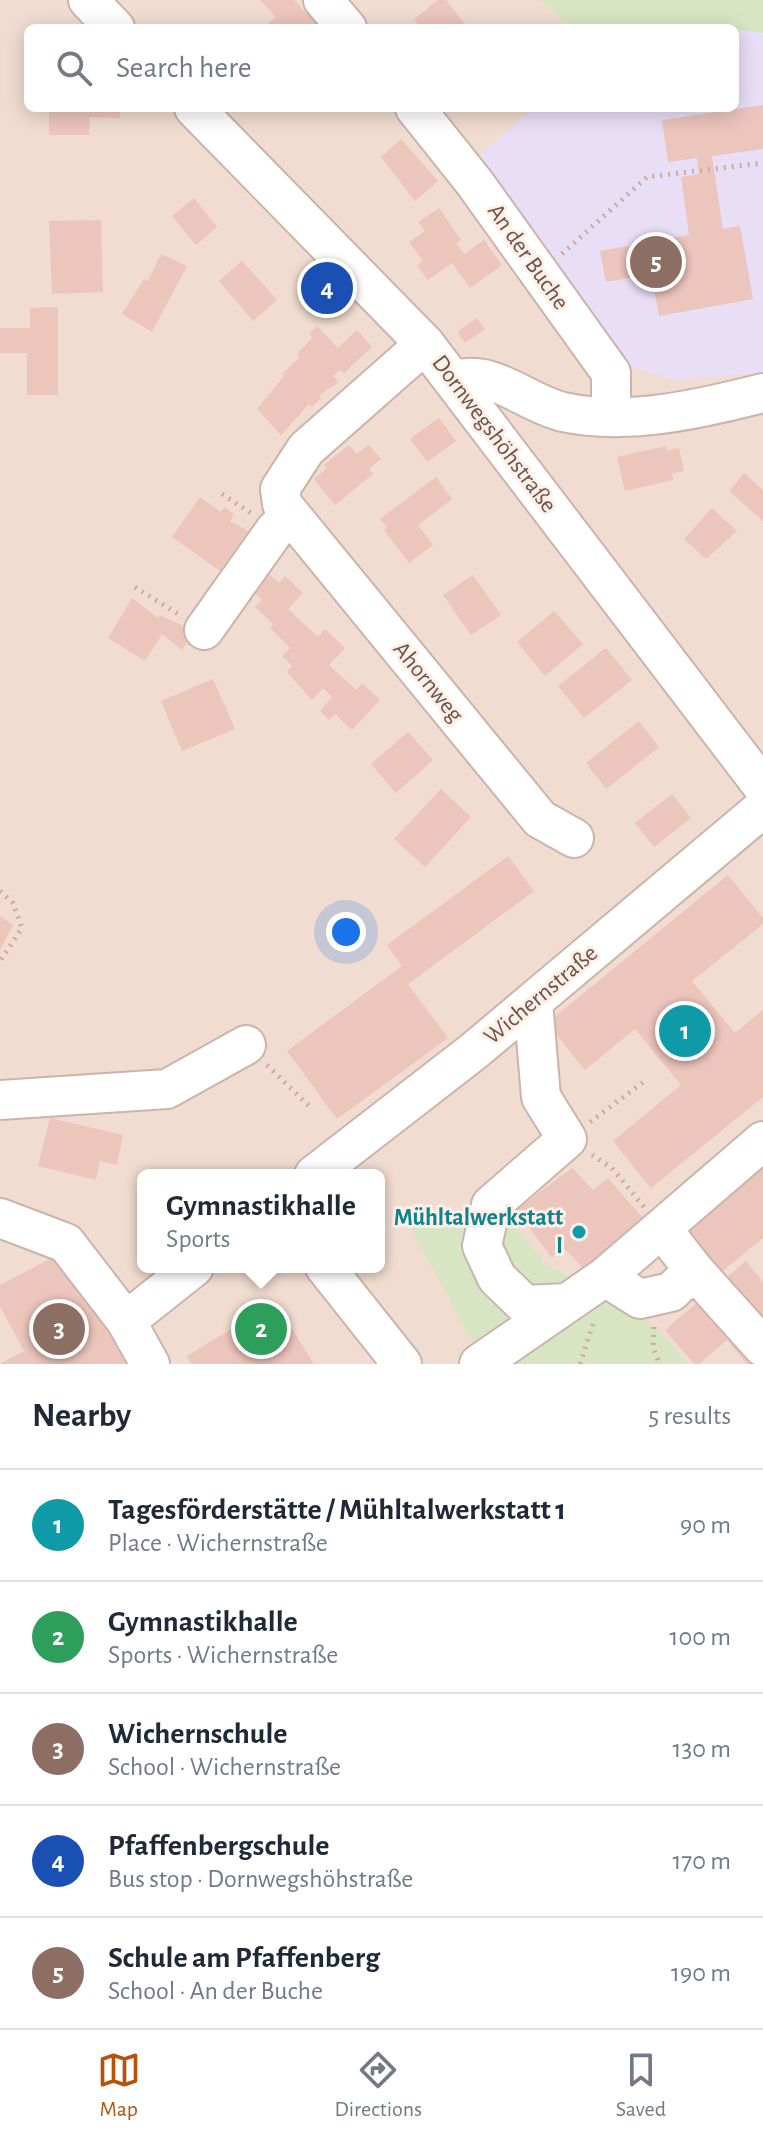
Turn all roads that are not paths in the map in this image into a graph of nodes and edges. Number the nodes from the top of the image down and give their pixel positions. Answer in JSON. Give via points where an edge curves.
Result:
{"nodes":[{"id":1,"x":88,"y":0,"type":"edge"},
{"id":2,"x":323,"y":0,"type":"edge"},
{"id":3,"x":111,"y":24,"type":"edge"},
{"id":4,"x":344,"y":24,"type":"edge"},
{"id":5,"x":198,"y":112,"type":"edge"},
{"id":6,"x":418,"y":112,"type":"edge"},
{"id":7,"x":425,"y":344,"type":"junction"},
{"id":8,"x":455,"y":380,"type":"junction"},
{"id":9,"x":763,"y":393,"type":"edge"},
{"id":10,"x":611,"y":417,"type":"junction"},
{"id":11,"x":291,"y":515,"type":"junction"},
{"id":12,"x":204,"y":630,"type":"road end"},
{"id":13,"x":763,"y":787,"type":"edge"},
{"id":14,"x":763,"y":808,"type":"edge"},
{"id":15,"x":574,"y":838,"type":"dead end"},
{"id":16,"x":533,"y":1002,"type":"junction"},
{"id":17,"x":246,"y":1045,"type":"road end"},
{"id":18,"x":0,"y":1100,"type":"edge"},
{"id":19,"x":763,"y":1141,"type":"edge"},
{"id":20,"x":322,"y":1169,"type":"edge"},
{"id":21,"x":0,"y":1218,"type":"edge"},
{"id":22,"x":654,"y":1219,"type":"junction"},
{"id":23,"x":694,"y":1270,"type":"junction"},
{"id":24,"x":186,"y":1273,"type":"edge"},
{"id":25,"x":330,"y":1273,"type":"edge"},
{"id":26,"x":605,"y":1277,"type":"junction"},
{"id":27,"x":567,"y":1303,"type":"junction"},
{"id":28,"x":126,"y":1321,"type":"junction"},
{"id":29,"x":763,"y":1347,"type":"edge"},
{"id":30,"x":150,"y":1364,"type":"edge"},
{"id":31,"x":402,"y":1364,"type":"edge"},
{"id":32,"x":479,"y":1364,"type":"edge"}],
"edges":[{"from":1,"to":3,"type":"street"},
{"from":2,"to":4,"type":"street"},
{"from":5,"to":7,"type":"street","name":"Dornwegshöhstraße"},
{"from":6,"to":10,"type":"street","name":"An der Buche","via":[[611,373]]},
{"from":7,"to":8,"type":"street","name":"Dornwegshöhstraße"},
{"from":7,"to":11,"type":"street","via":[[306,449],[280,489],[282,504]]},
{"from":8,"to":10,"type":"street","via":[[480,376],[561,411]]},
{"from":8,"to":13,"type":"street","name":"Dornwegshöhstraße"},
{"from":9,"to":10,"type":"street","via":[[716,405]]},
{"from":11,"to":12,"type":"street"},
{"from":11,"to":15,"type":"street","name":"Ahornweg","via":[[540,819]]},
{"from":14,"to":16,"type":"street","name":"Wichernstraße"},
{"from":16,"to":20,"type":"street","name":"Wichernstraße"},
{"from":16,"to":27,"type":"street","via":[[541,1097],[567,1139],[491,1205],[482,1246],[497,1278],[525,1305]]},
{"from":17,"to":18,"type":"street","via":[[167,1089]]},
{"from":19,"to":22,"type":"street"},
{"from":21,"to":28,"type":"street","via":[[66,1243]]},
{"from":22,"to":23,"type":"street"},
{"from":22,"to":26,"type":"street"},
{"from":23,"to":26,"type":"street","via":[[671,1292],[640,1299]]},
{"from":23,"to":29,"type":"street"},
{"from":24,"to":28,"type":"street"},
{"from":25,"to":31,"type":"street"},
{"from":26,"to":27,"type":"street"},
{"from":27,"to":32,"type":"street"},
{"from":28,"to":30,"type":"street"}]}
